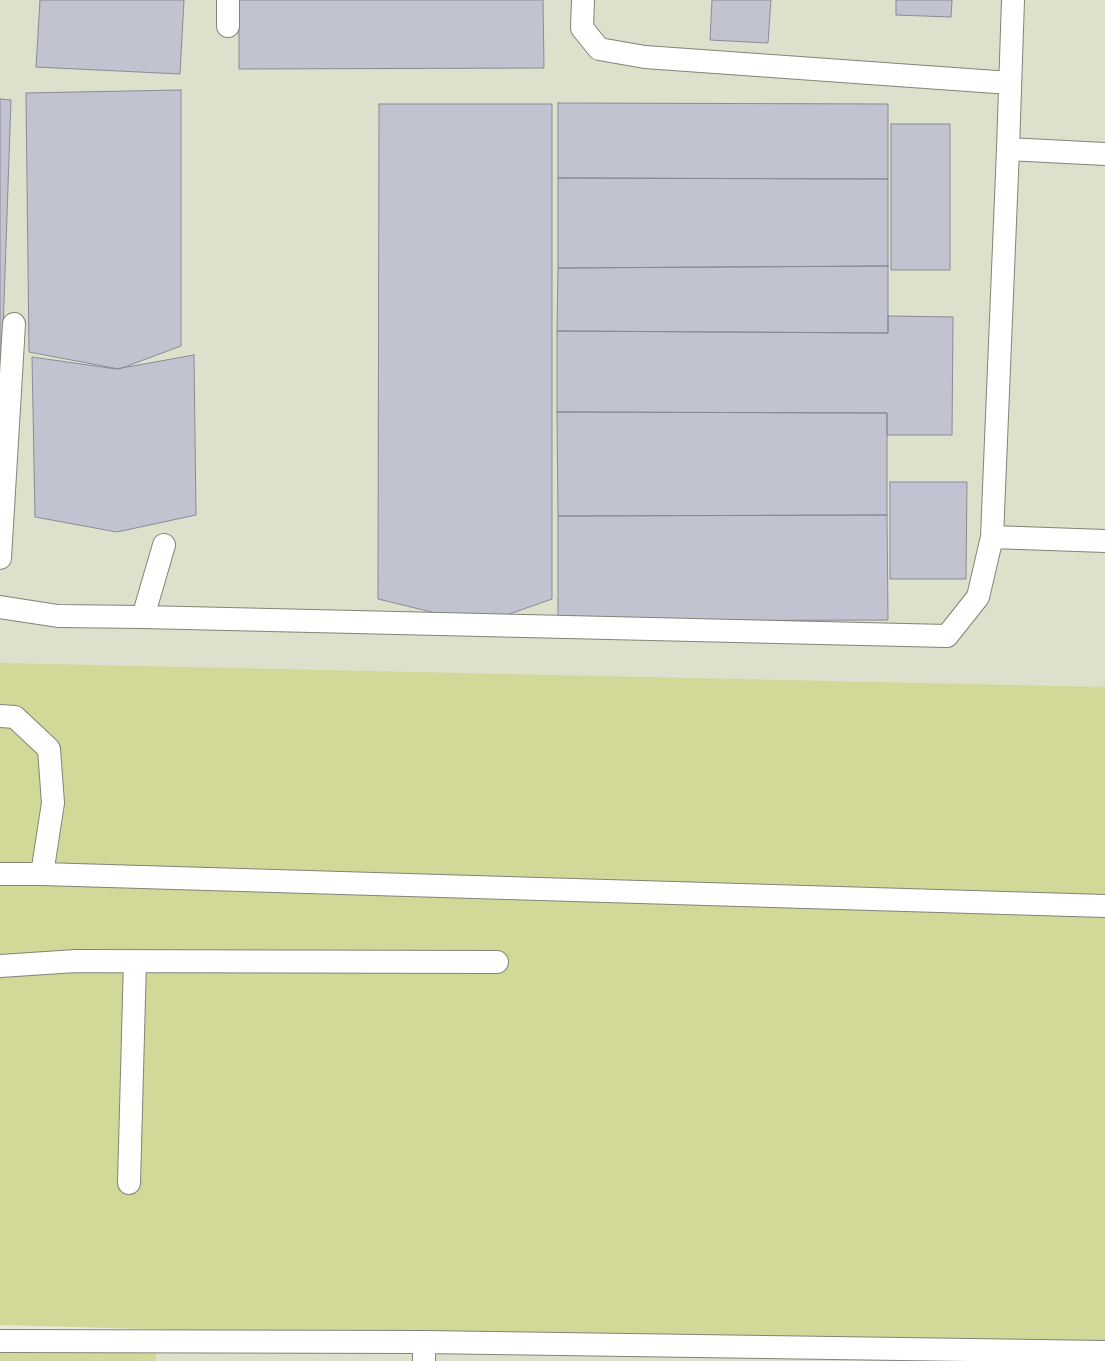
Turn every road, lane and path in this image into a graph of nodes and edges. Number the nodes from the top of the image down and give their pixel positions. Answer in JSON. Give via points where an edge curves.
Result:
{"nodes":[{"id":1,"x":228,"y":0,"type":"edge"},
{"id":2,"x":583,"y":0,"type":"edge"},
{"id":3,"x":1013,"y":0,"type":"edge"},
{"id":4,"x":228,"y":26,"type":"dead end"},
{"id":5,"x":1010,"y":83,"type":"junction"},
{"id":6,"x":1008,"y":148,"type":"junction"},
{"id":7,"x":1105,"y":154,"type":"edge"},
{"id":8,"x":14,"y":324,"type":"dead end"},
{"id":9,"x":992,"y":537,"type":"junction"},
{"id":10,"x":1105,"y":541,"type":"edge"},
{"id":11,"x":164,"y":545,"type":"dead end"},
{"id":12,"x":0,"y":558,"type":"edge"},
{"id":13,"x":0,"y":607,"type":"edge"},
{"id":14,"x":143,"y":617,"type":"junction"},
{"id":15,"x":0,"y":716,"type":"edge"},
{"id":16,"x":0,"y":874,"type":"edge"},
{"id":17,"x":42,"y":874,"type":"junction"},
{"id":18,"x":1105,"y":906,"type":"edge"},
{"id":19,"x":135,"y":961,"type":"junction"},
{"id":20,"x":497,"y":962,"type":"dead end"},
{"id":21,"x":0,"y":966,"type":"edge"},
{"id":22,"x":129,"y":1182,"type":"dead end"},
{"id":23,"x":0,"y":1341,"type":"edge"},
{"id":24,"x":424,"y":1352,"type":"edge"},
{"id":25,"x":1105,"y":1352,"type":"edge"}],
"edges":[{"from":1,"to":4,"type":"street"},
{"from":2,"to":5,"type":"street","via":[[582,28],[599,49],[645,57]]},
{"from":3,"to":5,"type":"street"},
{"from":5,"to":6,"type":"street"},
{"from":6,"to":7,"type":"street"},
{"from":6,"to":9,"type":"street"},
{"from":8,"to":12,"type":"street"},
{"from":9,"to":10,"type":"street"},
{"from":9,"to":14,"type":"street","via":[[978,597],[947,636]]},
{"from":11,"to":14,"type":"street"},
{"from":13,"to":14,"type":"street","via":[[58,616]]},
{"from":15,"to":17,"type":"street","via":[[15,717],[48,749],[53,803]]},
{"from":16,"to":17,"type":"street"},
{"from":17,"to":18,"type":"street"},
{"from":19,"to":20,"type":"street"},
{"from":19,"to":21,"type":"street","via":[[76,961]]},
{"from":19,"to":22,"type":"street"},
{"from":23,"to":24,"type":"street"},
{"from":24,"to":25,"type":"street"}]}
